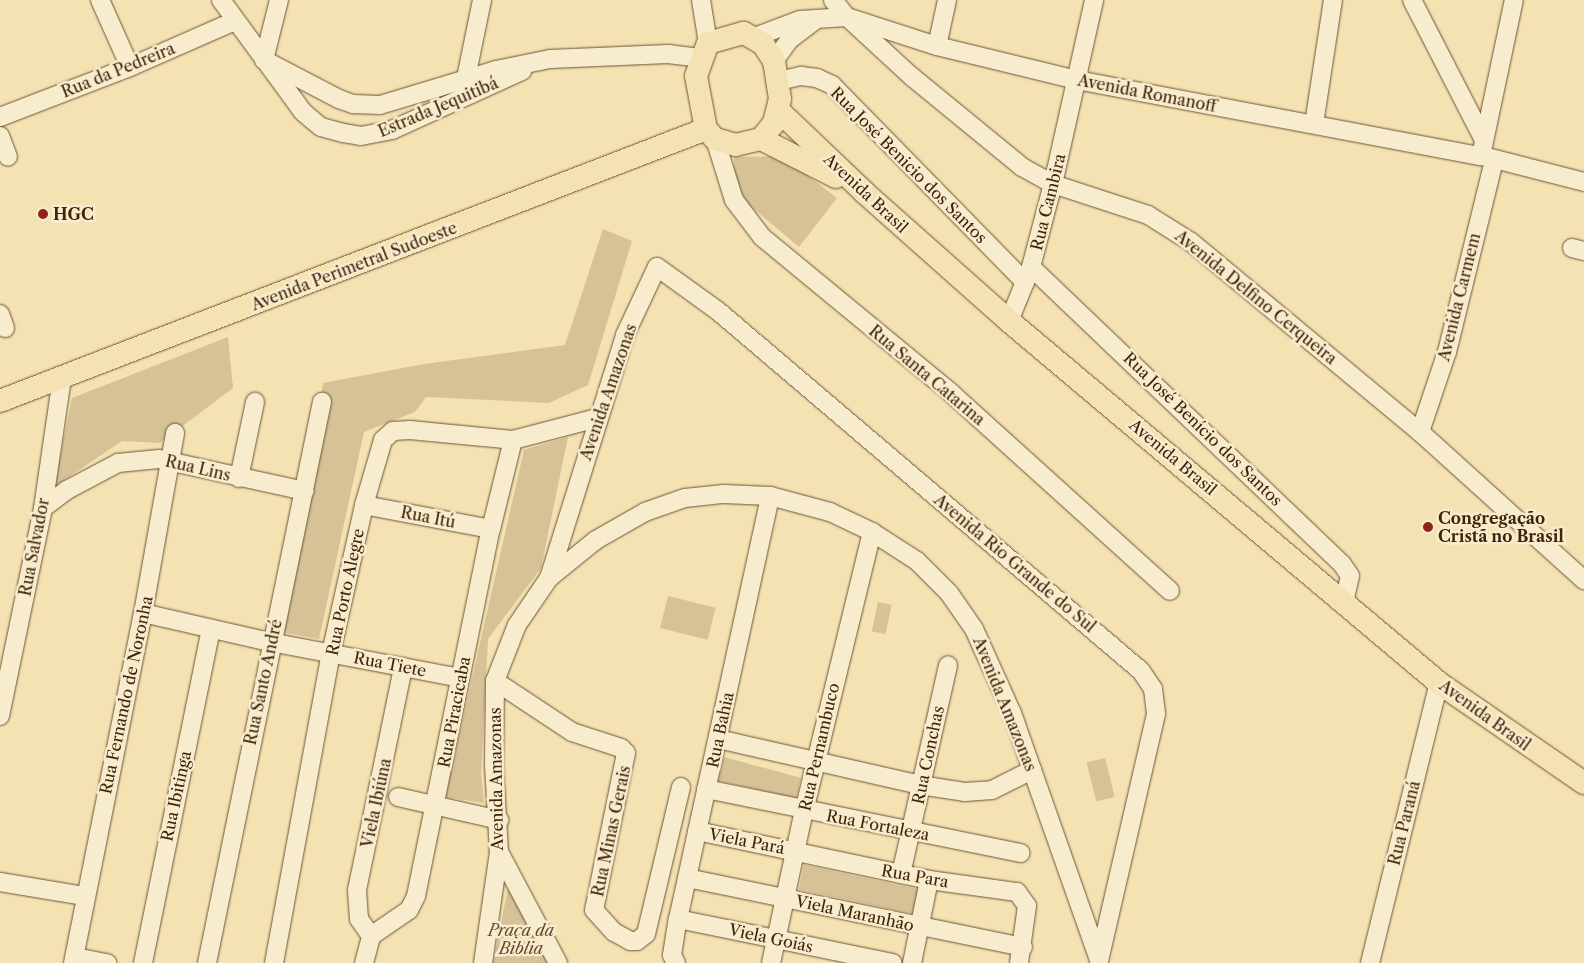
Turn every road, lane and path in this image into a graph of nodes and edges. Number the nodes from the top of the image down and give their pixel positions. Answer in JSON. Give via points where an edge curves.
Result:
{"nodes":[{"id":1,"x":100,"y":0,"type":"edge"},
{"id":2,"x":221,"y":0,"type":"edge"},
{"id":3,"x":279,"y":0,"type":"edge"},
{"id":4,"x":482,"y":0,"type":"edge"},
{"id":5,"x":701,"y":0,"type":"edge"},
{"id":6,"x":833,"y":0,"type":"edge"},
{"id":7,"x":947,"y":0,"type":"edge"},
{"id":8,"x":1094,"y":0,"type":"edge"},
{"id":9,"x":1333,"y":0,"type":"edge"},
{"id":10,"x":1412,"y":0,"type":"edge"},
{"id":11,"x":1514,"y":0,"type":"edge"},
{"id":12,"x":847,"y":18,"type":"junction"},
{"id":13,"x":818,"y":19,"type":"junction"},
{"id":14,"x":235,"y":21,"type":"junction"},
{"id":15,"x":755,"y":37,"type":"junction"},
{"id":16,"x":937,"y":46,"type":"junction"},
{"id":17,"x":705,"y":51,"type":"junction"},
{"id":18,"x":550,"y":58,"type":"junction"},
{"id":19,"x":264,"y":60,"type":"junction"},
{"id":20,"x":130,"y":66,"type":"junction"},
{"id":21,"x":777,"y":71,"type":"junction"},
{"id":22,"x":466,"y":78,"type":"junction"},
{"id":23,"x":1077,"y":80,"type":"junction"},
{"id":24,"x":779,"y":111,"type":"junction"},
{"id":25,"x":0,"y":117,"type":"edge"},
{"id":26,"x":1314,"y":124,"type":"junction"},
{"id":27,"x":711,"y":134,"type":"junction"},
{"id":28,"x":0,"y":136,"type":"edge"},
{"id":29,"x":761,"y":139,"type":"junction"},
{"id":30,"x":1486,"y":152,"type":"junction"},
{"id":31,"x":8,"y":157,"type":"dead end"},
{"id":32,"x":1584,"y":182,"type":"edge"},
{"id":33,"x":1053,"y":184,"type":"junction"},
{"id":34,"x":865,"y":193,"type":"junction"},
{"id":35,"x":657,"y":267,"type":"joint"},
{"id":36,"x":1028,"y":275,"type":"junction"},
{"id":37,"x":1010,"y":321,"type":"junction"},
{"id":38,"x":62,"y":377,"type":"junction"},
{"id":39,"x":0,"y":401,"type":"edge"},
{"id":40,"x":255,"y":402,"type":"dead end"},
{"id":41,"x":322,"y":402,"type":"dead end"},
{"id":42,"x":597,"y":418,"type":"junction"},
{"id":43,"x":1420,"y":432,"type":"junction"},
{"id":44,"x":175,"y":433,"type":"dead end"},
{"id":45,"x":513,"y":440,"type":"junction"},
{"id":46,"x":171,"y":460,"type":"junction"},
{"id":47,"x":239,"y":478,"type":"junction"},
{"id":48,"x":305,"y":491,"type":"junction"},
{"id":49,"x":770,"y":496,"type":"junction"},
{"id":50,"x":364,"y":505,"type":"junction"},
{"id":51,"x":43,"y":508,"type":"junction"},
{"id":52,"x":491,"y":529,"type":"junction"},
{"id":53,"x":872,"y":532,"type":"junction"},
{"id":54,"x":549,"y":578,"type":"junction"},
{"id":55,"x":1584,"y":580,"type":"edge"},
{"id":56,"x":1170,"y":591,"type":"dead end"},
{"id":57,"x":1344,"y":603,"type":"junction"},
{"id":58,"x":143,"y":613,"type":"junction"},
{"id":59,"x":211,"y":629,"type":"junction"},
{"id":60,"x":270,"y":642,"type":"junction"},
{"id":61,"x":331,"y":653,"type":"junction"},
{"id":62,"x":948,"y":665,"type":"dead end"},
{"id":63,"x":403,"y":667,"type":"junction"},
{"id":64,"x":461,"y":678,"type":"junction"},
{"id":65,"x":495,"y":681,"type":"junction"},
{"id":66,"x":1439,"y":683,"type":"junction"},
{"id":67,"x":0,"y":716,"type":"edge"},
{"id":68,"x":718,"y":739,"type":"junction"},
{"id":69,"x":816,"y":761,"type":"junction"},
{"id":70,"x":1032,"y":770,"type":"junction"},
{"id":71,"x":1584,"y":783,"type":"edge"},
{"id":72,"x":920,"y":785,"type":"junction"},
{"id":73,"x":680,"y":787,"type":"dead end"},
{"id":74,"x":706,"y":789,"type":"junction"},
{"id":75,"x":398,"y":796,"type":"dead end"},
{"id":76,"x":436,"y":805,"type":"junction"},
{"id":77,"x":804,"y":811,"type":"junction"},
{"id":78,"x":499,"y":820,"type":"junction"},
{"id":79,"x":697,"y":831,"type":"junction"},
{"id":80,"x":912,"y":831,"type":"junction"},
{"id":81,"x":796,"y":851,"type":"junction"},
{"id":82,"x":499,"y":852,"type":"junction"},
{"id":83,"x":1022,"y":854,"type":"dead end"},
{"id":84,"x":901,"y":874,"type":"junction"},
{"id":85,"x":687,"y":878,"type":"junction"},
{"id":86,"x":928,"y":880,"type":"junction"},
{"id":87,"x":0,"y":882,"type":"edge"},
{"id":88,"x":85,"y":896,"type":"junction"},
{"id":89,"x":786,"y":899,"type":"junction"},
{"id":90,"x":678,"y":919,"type":"junction"},
{"id":91,"x":920,"y":926,"type":"junction"},
{"id":92,"x":371,"y":936,"type":"junction"},
{"id":93,"x":777,"y":938,"type":"junction"},
{"id":94,"x":1021,"y":955,"type":"edge"},
{"id":95,"x":74,"y":960,"type":"edge"},
{"id":96,"x":1100,"y":961,"type":"edge"},
{"id":97,"x":107,"y":963,"type":"edge"},
{"id":98,"x":143,"y":963,"type":"edge"},
{"id":99,"x":207,"y":963,"type":"edge"},
{"id":100,"x":274,"y":963,"type":"edge"},
{"id":101,"x":364,"y":963,"type":"edge"},
{"id":102,"x":483,"y":963,"type":"edge"},
{"id":103,"x":558,"y":963,"type":"edge"},
{"id":104,"x":676,"y":963,"type":"edge"},
{"id":105,"x":771,"y":963,"type":"edge"},
{"id":106,"x":893,"y":963,"type":"edge"},
{"id":107,"x":912,"y":963,"type":"edge"},
{"id":108,"x":1370,"y":963,"type":"edge"}],
"edges":[{"from":1,"to":20,"type":"street"},
{"from":2,"to":14,"type":"street","name":"Estrada Jequitibá"},
{"from":3,"to":19,"type":"street"},
{"from":4,"to":22,"type":"street"},
{"from":5,"to":17,"type":"street"},
{"from":6,"to":12,"type":"street","name":"Avenida Delfino Cerqueira"},
{"from":7,"to":16,"type":"street"},
{"from":8,"to":23,"type":"street","name":"Rua Cambira"},
{"from":9,"to":26,"type":"street"},
{"from":10,"to":30,"type":"street"},
{"from":11,"to":30,"type":"street","name":"Avenida Carmem"},
{"from":12,"to":13,"type":"street","name":"Avenida Romanoff"},
{"from":12,"to":16,"type":"street","name":"Avenida Romanoff"},
{"from":12,"to":33,"type":"street","name":"Avenida Delfino Cerqueira","via":[[965,122],[1022,167]]},
{"from":13,"to":15,"type":"street","name":"Avenida Romanoff","via":[[787,23]]},
{"from":13,"to":21,"type":"street","via":[[789,40]]},
{"from":14,"to":19,"type":"street","name":"Estrada Jequitibá"},
{"from":14,"to":20,"type":"street","name":"Rua da Pedreira"},
{"from":15,"to":17,"type":"main road","via":[[733,34]]},
{"from":15,"to":21,"type":"main road"},
{"from":16,"to":23,"type":"street","name":"Avenida Romanoff"},
{"from":17,"to":18,"type":"street","name":"Estrada Jequitibá"},
{"from":17,"to":27,"type":"main road","via":[[696,76]]},
{"from":18,"to":19,"type":"street","name":"Estrada Jequitibá","via":[[392,130],[361,136],[321,127],[289,96]]},
{"from":18,"to":22,"type":"street","name":"Estrada Jequitibá"},
{"from":19,"to":22,"type":"street","name":"Estrada Jequitibá","via":[[319,91],[354,104],[380,105]]},
{"from":20,"to":25,"type":"street","name":"Rua da Pedreira"},
{"from":21,"to":24,"type":"main road"},
{"from":21,"to":36,"type":"street","name":"Rua José Benicio dos Santos","via":[[817,78],[832,85]]},
{"from":23,"to":26,"type":"street","name":"Avenida Romanoff"},
{"from":23,"to":33,"type":"street","name":"Rua Cambira"},
{"from":24,"to":29,"type":"main road"},
{"from":24,"to":34,"type":"main road","name":"Avenida Brasil"},
{"from":26,"to":30,"type":"street","name":"Avenida Romanoff"},
{"from":27,"to":29,"type":"main road","via":[[736,144]]},
{"from":27,"to":38,"type":"main road","name":"Avenida Perimetral Sudoeste"},
{"from":27,"to":56,"type":"street","name":"Rua Santa Catarina","via":[[734,200],[762,238],[951,393]]},
{"from":28,"to":31,"type":"street"},
{"from":29,"to":34,"type":"main road"},
{"from":30,"to":32,"type":"street","name":"Avenida Romanoff"},
{"from":30,"to":43,"type":"street","name":"Avenida Carmem","via":[[1447,352]]},
{"from":33,"to":36,"type":"street","name":"Rua Cambira"},
{"from":33,"to":43,"type":"street","name":"Avenida Delfino Cerqueira","via":[[1148,215],[1185,237]]},
{"from":34,"to":37,"type":"main road","name":"Avenida Brasil"},
{"from":35,"to":42,"type":"street","name":"Avenida Amazonas","via":[[625,335]]},
{"from":35,"to":96,"type":"street","name":"Avenida Rio Grande do Sul","via":[[718,311],[1141,671],[1153,689],[1156,714]]},
{"from":36,"to":37,"type":"street","name":"Rua Cambira"},
{"from":36,"to":57,"type":"street","name":"Rua José Benício dos Santos","via":[[1342,564],[1350,584]]},
{"from":37,"to":57,"type":"main road","name":"Avenida Brasil"},
{"from":38,"to":39,"type":"main road","name":"Avenida Perimetral Sudoeste"},
{"from":38,"to":51,"type":"street","name":"Rua Salvador"},
{"from":40,"to":47,"type":"street"},
{"from":41,"to":48,"type":"street","name":"Rua Santo André"},
{"from":42,"to":45,"type":"street","name":"Rua Porto Alegre"},
{"from":42,"to":54,"type":"street","name":"Avenida Amazonas"},
{"from":43,"to":55,"type":"street","name":"Avenida Delfino Cerqueira"},
{"from":44,"to":46,"type":"street","name":"Rua Fernando de Noronha"},
{"from":45,"to":50,"type":"street","name":"Rua Porto Alegre","via":[[454,433],[393,432],[383,440]]},
{"from":45,"to":52,"type":"street","name":"Rua Piracicaba"},
{"from":46,"to":47,"type":"street","name":"Rua Lins"},
{"from":46,"to":51,"type":"street","name":"Rua Lins","via":[[118,463],[67,490]]},
{"from":46,"to":58,"type":"street","name":"Rua Fernando de Noronha"},
{"from":47,"to":48,"type":"street","name":"Rua Lins"},
{"from":48,"to":60,"type":"street","name":"Rua Santo André"},
{"from":49,"to":53,"type":"street","name":"Avenida Amazonas","via":[[830,512]]},
{"from":49,"to":54,"type":"street","name":"Avenida Amazonas","via":[[724,494],[685,498],[645,512],[596,540]]},
{"from":49,"to":68,"type":"street","name":"Rua Bahia"},
{"from":50,"to":52,"type":"street","name":"Rua Itú"},
{"from":50,"to":61,"type":"street","name":"Rua Porto Alegre"},
{"from":51,"to":67,"type":"street","name":"Rua Salvador"},
{"from":52,"to":64,"type":"street","name":"Rua Piracicaba"},
{"from":53,"to":69,"type":"street","name":"Rua Pernambuco"},
{"from":53,"to":70,"type":"street","name":"Avenida Amazonas","via":[[917,561],[949,593],[974,629],[1012,713]]},
{"from":54,"to":65,"type":"street","name":"Avenida Amazonas","via":[[517,625]]},
{"from":57,"to":66,"type":"main road","name":"Avenida Brasil"},
{"from":58,"to":59,"type":"street","name":"Rua Tiete"},
{"from":58,"to":88,"type":"street","name":"Rua Fernando de Noronha"},
{"from":59,"to":60,"type":"street","name":"Rua Tiete"},
{"from":59,"to":98,"type":"street","name":"Rua Ibitinga"},
{"from":60,"to":61,"type":"street","name":"Rua Tiete"},
{"from":60,"to":99,"type":"street","name":"Rua Santo André"},
{"from":61,"to":63,"type":"street","name":"Rua Tiete"},
{"from":61,"to":100,"type":"street","name":"Rua Porto Alegre"},
{"from":62,"to":72,"type":"street","name":"Rua Conchas"},
{"from":63,"to":64,"type":"street","name":"Rua Tiete"},
{"from":63,"to":92,"type":"street","name":"Viela Ibiúna","via":[[358,890],[359,918]]},
{"from":64,"to":76,"type":"street","name":"Rua Piracicaba"},
{"from":65,"to":73,"type":"street","name":"Rua Minas Gerais","via":[[572,732],[621,748],[626,753],[594,910],[614,932],[630,941],[643,938]]},
{"from":65,"to":78,"type":"street","name":"Avenida Amazonas","via":[[494,765]]},
{"from":66,"to":71,"type":"main road","name":"Avenida Brasil"},
{"from":66,"to":108,"type":"street","name":"Rua Paraná"},
{"from":68,"to":69,"type":"street"},
{"from":68,"to":74,"type":"street","name":"Rua Bahia"},
{"from":69,"to":72,"type":"street"},
{"from":69,"to":77,"type":"street","name":"Rua Pernambuco"},
{"from":70,"to":72,"type":"street","via":[[992,790],[977,792]]},
{"from":70,"to":96,"type":"street","name":"Avenida Amazonas"},
{"from":72,"to":80,"type":"street","name":"Rua Conchas"},
{"from":74,"to":77,"type":"street","name":"Rua Fortaleza"},
{"from":74,"to":79,"type":"street","name":"Rua Bahia"},
{"from":75,"to":76,"type":"street"},
{"from":76,"to":78,"type":"street"},
{"from":76,"to":92,"type":"street","name":"Rua Piracicaba","via":[[412,903],[397,919]]},
{"from":77,"to":80,"type":"street","name":"Rua Fortaleza"},
{"from":77,"to":81,"type":"street","name":"Rua Pernambuco"},
{"from":78,"to":82,"type":"street","name":"Avenida Amazonas"},
{"from":79,"to":81,"type":"street","name":"Viela Pará"},
{"from":79,"to":85,"type":"street","name":"Rua Bahia"},
{"from":80,"to":83,"type":"street","name":"Rua Fortaleza"},
{"from":80,"to":84,"type":"street","name":"Rua Conchas"},
{"from":81,"to":84,"type":"street","name":"Rua Para"},
{"from":81,"to":89,"type":"street","name":"Rua Pernambuco"},
{"from":82,"to":102,"type":"street","name":"Avenida Amazonas"},
{"from":82,"to":103,"type":"street"},
{"from":84,"to":86,"type":"street","name":"Rua Para"},
{"from":85,"to":89,"type":"street","name":"Viela Maranhão"},
{"from":85,"to":90,"type":"street","name":"Rua Bahia"},
{"from":86,"to":91,"type":"street"},
{"from":86,"to":94,"type":"street","name":"Rua Para","via":[[1010,890],[1022,895],[1027,906]]},
{"from":87,"to":88,"type":"street"},
{"from":88,"to":95,"type":"street","name":"Rua Fernando de Noronha"},
{"from":89,"to":91,"type":"street","name":"Viela Maranhão"},
{"from":89,"to":93,"type":"street","name":"Rua Pernambuco"},
{"from":90,"to":93,"type":"street","name":"Viela Goiás"},
{"from":90,"to":104,"type":"street","name":"Rua Bahia","via":[[672,955]]},
{"from":91,"to":94,"type":"street","name":"Viela Maranhão"},
{"from":91,"to":107,"type":"street"},
{"from":92,"to":101,"type":"street"},
{"from":93,"to":105,"type":"street","name":"Rua Pernambuco"},
{"from":93,"to":106,"type":"street","name":"Viela Goiás"},
{"from":95,"to":97,"type":"street","name":"Rua Fernando de Noronha"}]}
